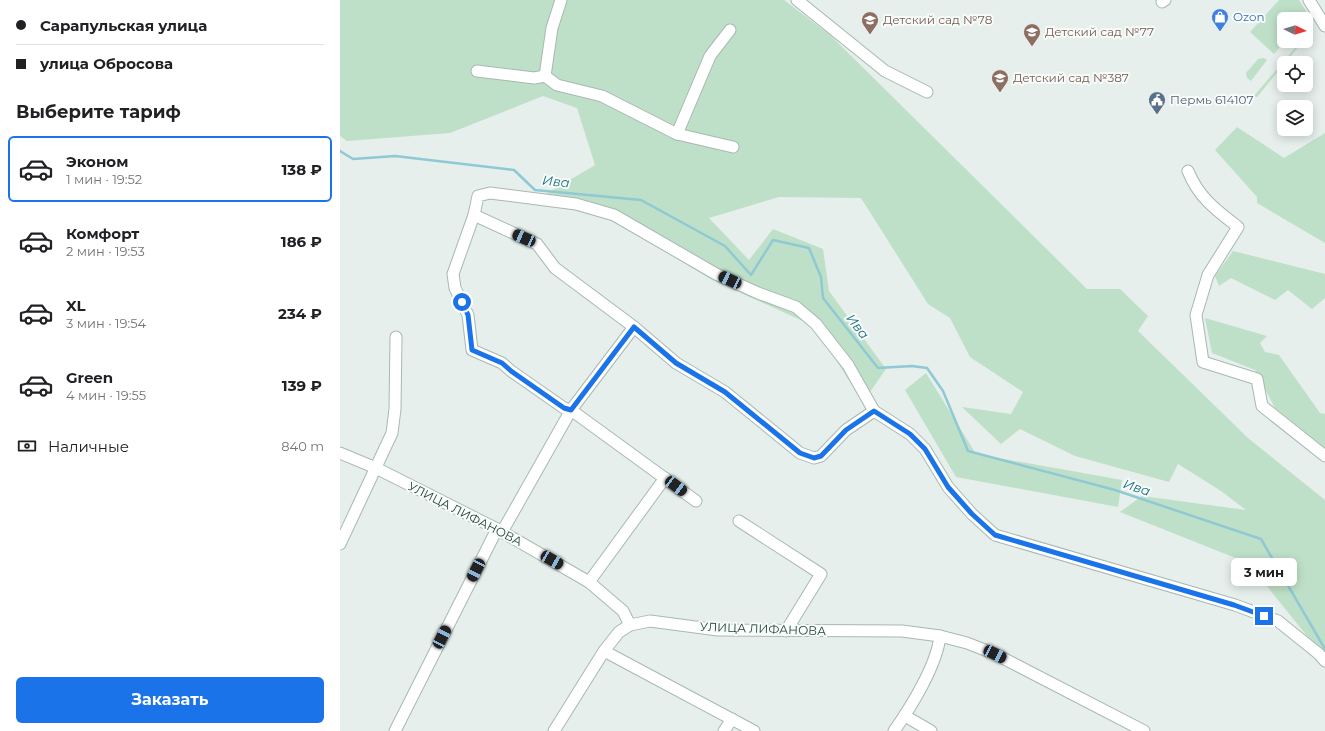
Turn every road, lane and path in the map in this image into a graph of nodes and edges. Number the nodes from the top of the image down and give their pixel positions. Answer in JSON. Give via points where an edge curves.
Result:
{"nodes":[{"id":1,"x":561,"y":0,"type":"edge"},
{"id":2,"x":797,"y":0,"type":"edge"},
{"id":3,"x":1309,"y":0,"type":"edge"},
{"id":4,"x":1325,"y":26,"type":"edge"},
{"id":5,"x":730,"y":30,"type":"dead end"},
{"id":6,"x":477,"y":72,"type":"dead end"},
{"id":7,"x":545,"y":76,"type":"junction"},
{"id":8,"x":927,"y":92,"type":"dead end"},
{"id":9,"x":677,"y":134,"type":"junction"},
{"id":10,"x":733,"y":147,"type":"dead end"},
{"id":11,"x":1188,"y":171,"type":"dead end"},
{"id":12,"x":474,"y":215,"type":"junction"},
{"id":13,"x":634,"y":327,"type":"junction"},
{"id":14,"x":396,"y":337,"type":"dead end"},
{"id":15,"x":571,"y":410,"type":"junction"},
{"id":16,"x":874,"y":411,"type":"junction"},
{"id":17,"x":340,"y":453,"type":"edge"},
{"id":18,"x":1325,"y":456,"type":"edge"},
{"id":19,"x":376,"y":468,"type":"junction"},
{"id":20,"x":665,"y":478,"type":"junction"},
{"id":21,"x":696,"y":501,"type":"dead end"},
{"id":22,"x":739,"y":521,"type":"dead end"},
{"id":23,"x":499,"y":531,"type":"junction"},
{"id":24,"x":340,"y":544,"type":"edge"},
{"id":25,"x":589,"y":582,"type":"junction"},
{"id":26,"x":630,"y":625,"type":"junction"},
{"id":27,"x":786,"y":631,"type":"junction"},
{"id":28,"x":940,"y":636,"type":"junction"},
{"id":29,"x":604,"y":651,"type":"junction"},
{"id":30,"x":1325,"y":662,"type":"edge"},
{"id":31,"x":905,"y":716,"type":"junction"},
{"id":32,"x":732,"y":719,"type":"junction"},
{"id":33,"x":395,"y":731,"type":"edge"},
{"id":34,"x":554,"y":731,"type":"edge"},
{"id":35,"x":724,"y":731,"type":"edge"},
{"id":36,"x":754,"y":731,"type":"edge"},
{"id":37,"x":894,"y":731,"type":"edge"},
{"id":38,"x":931,"y":731,"type":"edge"},
{"id":39,"x":1144,"y":731,"type":"edge"}],
"edges":[{"from":1,"to":7,"type":"street","via":[[552,28]]},
{"from":2,"to":8,"type":"street","via":[[885,71]]},
{"from":3,"to":4,"type":"street"},
{"from":5,"to":9,"type":"street","via":[[710,56]]},
{"from":6,"to":7,"type":"street","via":[[534,78]]},
{"from":7,"to":9,"type":"street","via":[[557,85],[602,96]]},
{"from":9,"to":10,"type":"street"},
{"from":11,"to":18,"type":"street","via":[[1194,186],[1210,206],[1238,227],[1208,275],[1196,315],[1203,362],[1257,379],[1262,406]]},
{"from":12,"to":13,"type":"street","via":[[536,244],[555,268]]},
{"from":12,"to":15,"type":"street","via":[[453,274],[455,288],[468,315],[472,350],[502,363],[564,408]]},
{"from":12,"to":16,"type":"street","via":[[478,196],[490,193],[576,204],[614,215],[716,274],[796,307],[816,324],[848,365]]},
{"from":13,"to":15,"type":"street"},
{"from":13,"to":16,"type":"street","via":[[676,363],[725,392],[800,453],[814,458],[821,456],[846,430]]},
{"from":14,"to":19,"type":"street","via":[[392,433]]},
{"from":15,"to":20,"type":"street"},
{"from":15,"to":23,"type":"street"},
{"from":16,"to":30,"type":"street","via":[[910,434],[925,449],[948,487],[995,535],[1234,605],[1278,621],[1319,654]]},
{"from":17,"to":19,"type":"street","name":"УЛИЦА ЛИФАНОВА"},
{"from":19,"to":23,"type":"street","name":"УЛИЦА ЛИФАНОВА"},
{"from":19,"to":24,"type":"street"},
{"from":20,"to":21,"type":"street"},
{"from":20,"to":25,"type":"street"},
{"from":22,"to":27,"type":"street","via":[[821,574]]},
{"from":23,"to":25,"type":"street","name":"УЛИЦА ЛИФАНОВА"},
{"from":23,"to":33,"type":"street"},
{"from":25,"to":26,"type":"street","name":"УЛИЦА ЛИФАНОВА","via":[[623,611]]},
{"from":26,"to":27,"type":"street","name":"УЛИЦА ЛИФАНОВА","via":[[650,621],[718,630]]},
{"from":26,"to":29,"type":"street","via":[[619,632]]},
{"from":27,"to":28,"type":"street","name":"УЛИЦА ЛИФАНОВА","via":[[902,631]]},
{"from":28,"to":31,"type":"street","via":[[939,645],[923,683]]},
{"from":28,"to":39,"type":"street","name":"УЛИЦА ЛИФАНОВА","via":[[995,654]]},
{"from":29,"to":32,"type":"street"},
{"from":29,"to":34,"type":"street"},
{"from":31,"to":37,"type":"street"},
{"from":31,"to":38,"type":"street"},
{"from":32,"to":35,"type":"street"},
{"from":32,"to":36,"type":"street"}]}
